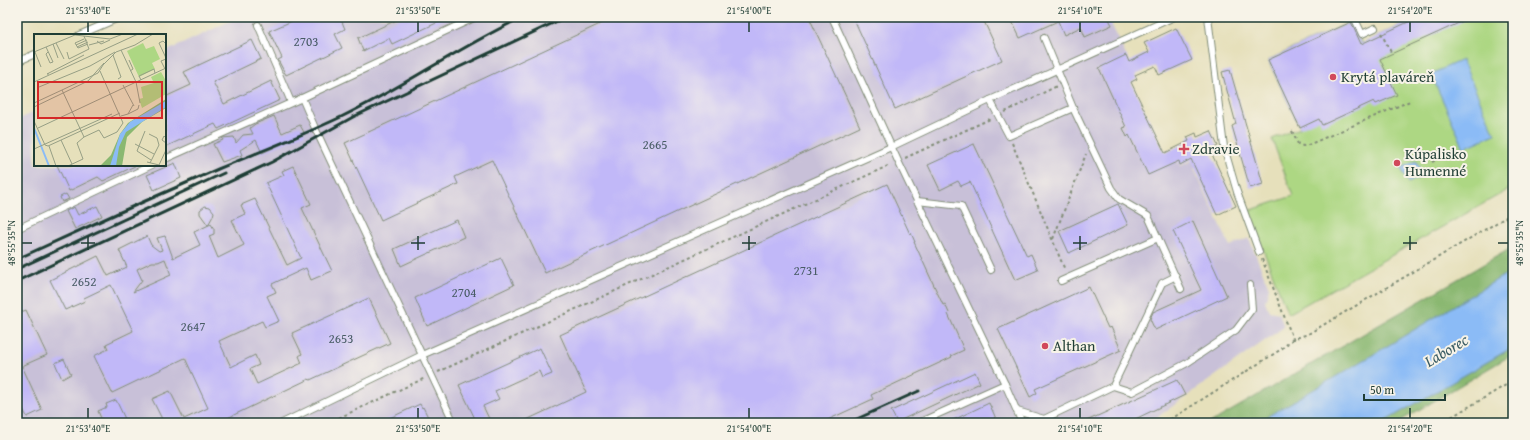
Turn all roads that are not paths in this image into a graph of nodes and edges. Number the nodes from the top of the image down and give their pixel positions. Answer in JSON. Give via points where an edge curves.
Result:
{"nodes":[{"id":1,"x":121,"y":17,"type":"edge"},
{"id":2,"x":476,"y":17,"type":"edge"},
{"id":3,"x":832,"y":17,"type":"edge"},
{"id":4,"x":1174,"y":17,"type":"edge"},
{"id":5,"x":1208,"y":17,"type":"edge"},
{"id":6,"x":1354,"y":17,"type":"edge"},
{"id":7,"x":258,"y":25,"type":"dead end"},
{"id":8,"x":1375,"y":28,"type":"dead end"},
{"id":9,"x":82,"y":34,"type":"edge"},
{"id":10,"x":1044,"y":38,"type":"dead end"},
{"id":11,"x":34,"y":54,"type":"edge"},
{"id":12,"x":19,"y":61,"type":"dead end"},
{"id":13,"x":1058,"y":70,"type":"junction"},
{"id":14,"x":302,"y":98,"type":"junction"},
{"id":15,"x":990,"y":100,"type":"junction"},
{"id":16,"x":291,"y":102,"type":"junction"},
{"id":17,"x":1073,"y":108,"type":"junction"},
{"id":18,"x":891,"y":147,"type":"junction"},
{"id":19,"x":166,"y":159,"type":"edge"},
{"id":20,"x":150,"y":166,"type":"edge"},
{"id":21,"x":917,"y":201,"type":"junction"},
{"id":22,"x":17,"y":229,"type":"edge"},
{"id":23,"x":1158,"y":238,"type":"junction"},
{"id":24,"x":1259,"y":252,"type":"road end"},
{"id":25,"x":991,"y":270,"type":"dead end"},
{"id":26,"x":1176,"y":276,"type":"junction"},
{"id":27,"x":1061,"y":282,"type":"dead end"},
{"id":28,"x":1250,"y":284,"type":"dead end"},
{"id":29,"x":1182,"y":289,"type":"dead end"},
{"id":30,"x":422,"y":355,"type":"junction"},
{"id":31,"x":1005,"y":384,"type":"junction"},
{"id":32,"x":1113,"y":386,"type":"junction"},
{"id":33,"x":1017,"y":411,"type":"junction"},
{"id":34,"x":282,"y":423,"type":"edge"},
{"id":35,"x":454,"y":423,"type":"edge"},
{"id":36,"x":918,"y":423,"type":"edge"},
{"id":37,"x":1022,"y":423,"type":"edge"}],
"edges":[{"from":1,"to":9,"type":"lane"},
{"from":2,"to":14,"type":"lane"},
{"from":3,"to":18,"type":"lane"},
{"from":4,"to":13,"type":"lane"},
{"from":5,"to":24,"type":"lane","via":[[1224,147]]},
{"from":6,"to":8,"type":"lane","via":[[1362,34]]},
{"from":7,"to":16,"type":"lane"},
{"from":10,"to":13,"type":"lane"},
{"from":11,"to":12,"type":"lane"},
{"from":13,"to":15,"type":"lane"},
{"from":13,"to":17,"type":"lane"},
{"from":14,"to":16,"type":"lane"},
{"from":14,"to":30,"type":"lane"},
{"from":15,"to":17,"type":"lane","via":[[1009,136]]},
{"from":15,"to":18,"type":"lane"},
{"from":16,"to":19,"type":"lane"},
{"from":17,"to":23,"type":"lane","via":[[1115,193],[1119,199],[1148,216]]},
{"from":18,"to":21,"type":"lane"},
{"from":18,"to":30,"type":"lane"},
{"from":20,"to":22,"type":"lane"},
{"from":21,"to":25,"type":"lane","via":[[961,206]]},
{"from":21,"to":31,"type":"lane"},
{"from":23,"to":26,"type":"lane"},
{"from":23,"to":27,"type":"lane"},
{"from":26,"to":29,"type":"lane"},
{"from":26,"to":32,"type":"lane","via":[[1162,283]]},
{"from":28,"to":32,"type":"lane","via":[[1252,309],[1236,330],[1187,363],[1132,392]]},
{"from":30,"to":34,"type":"lane"},
{"from":30,"to":35,"type":"lane"},
{"from":31,"to":33,"type":"lane"},
{"from":31,"to":36,"type":"lane"},
{"from":32,"to":33,"type":"lane","via":[[1044,419]]},
{"from":33,"to":37,"type":"lane"}]}
